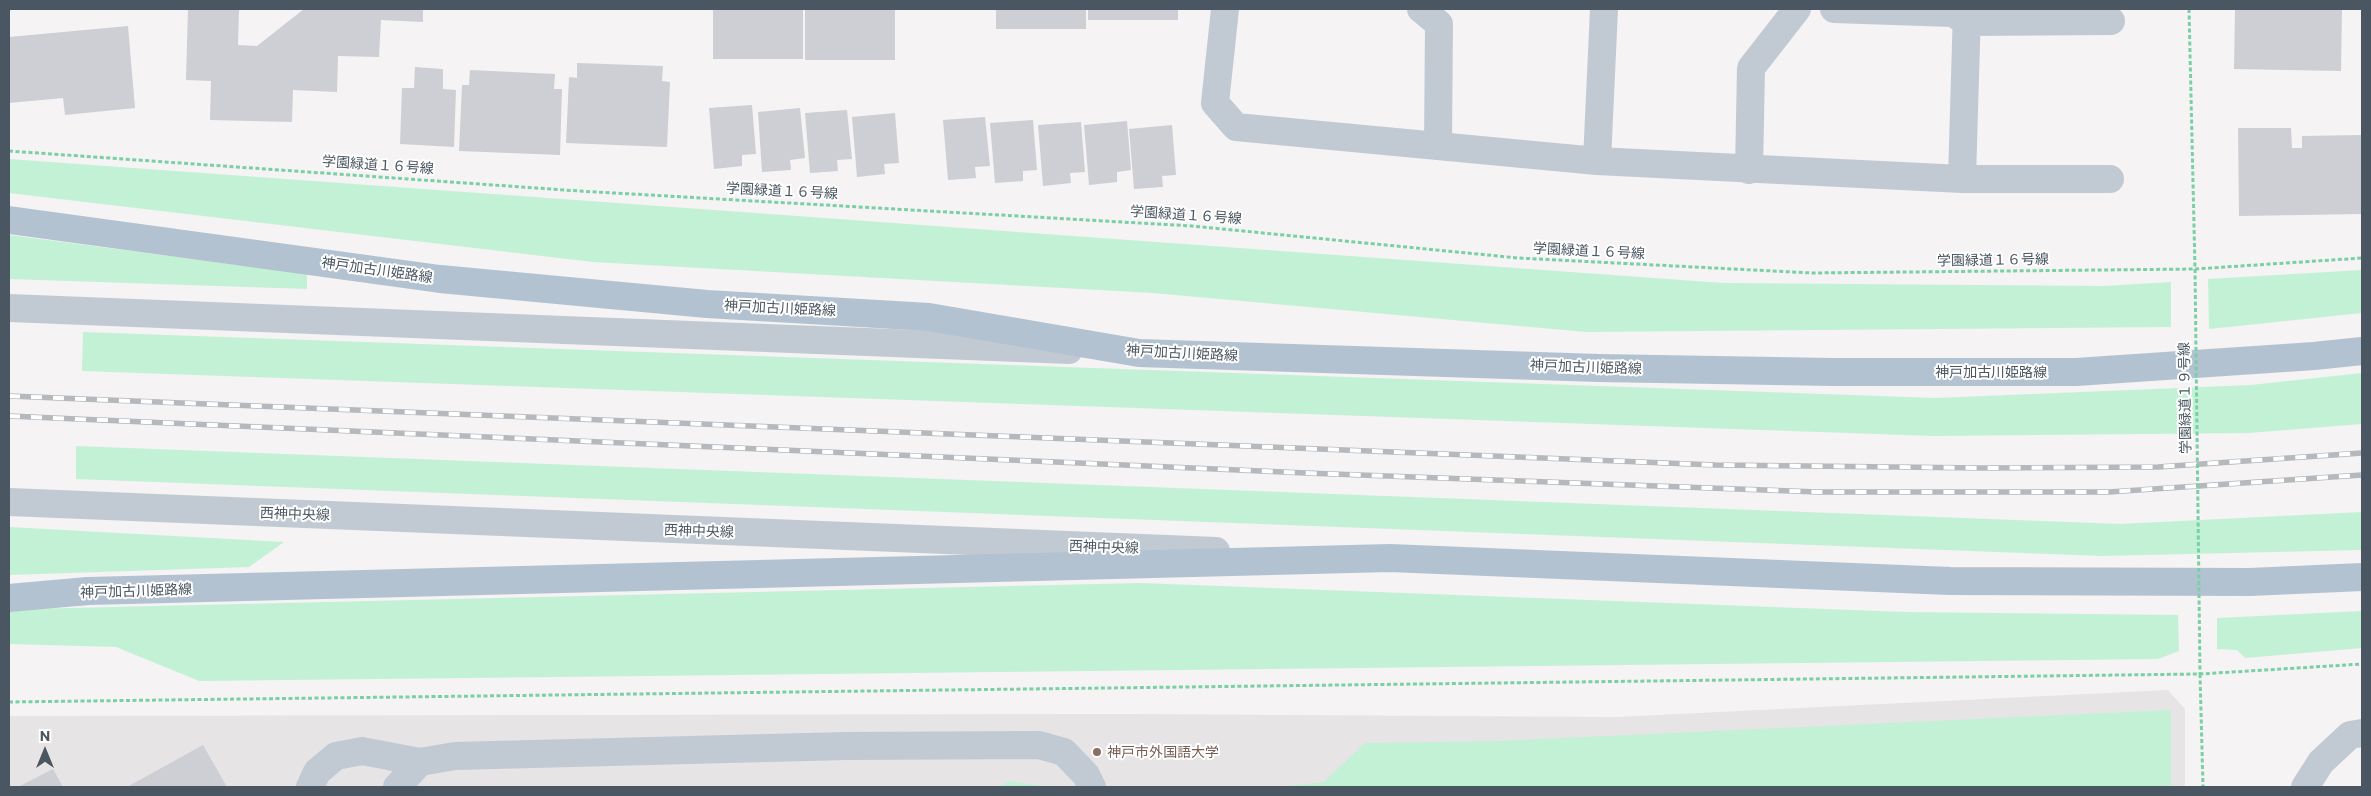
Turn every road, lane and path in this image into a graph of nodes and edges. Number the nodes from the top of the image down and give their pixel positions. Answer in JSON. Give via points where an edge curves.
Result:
{"nodes":[{"id":1,"x":1225,"y":9,"type":"edge"},
{"id":2,"x":1421,"y":9,"type":"edge"},
{"id":3,"x":1604,"y":9,"type":"edge"},
{"id":4,"x":1797,"y":9,"type":"edge"},
{"id":5,"x":1834,"y":9,"type":"edge"},
{"id":6,"x":2189,"y":9,"type":"edge"},
{"id":7,"x":1967,"y":16,"type":"edge"},
{"id":8,"x":2111,"y":21,"type":"dead end"},
{"id":9,"x":1438,"y":146,"type":"junction"},
{"id":10,"x":9,"y":151,"type":"edge"},
{"id":11,"x":1597,"y":161,"type":"junction"},
{"id":12,"x":1749,"y":170,"type":"junction"},
{"id":13,"x":1962,"y":179,"type":"junction"},
{"id":14,"x":2110,"y":179,"type":"dead end"},
{"id":15,"x":9,"y":220,"type":"edge"},
{"id":16,"x":2362,"y":258,"type":"edge"},
{"id":17,"x":2195,"y":269,"type":"junction"},
{"id":18,"x":9,"y":308,"type":"edge"},
{"id":19,"x":2362,"y":351,"type":"edge"},
{"id":20,"x":1139,"y":353,"type":"junction"},
{"id":21,"x":9,"y":502,"type":"edge"},
{"id":22,"x":1390,"y":558,"type":"junction"},
{"id":23,"x":2362,"y":577,"type":"edge"},
{"id":24,"x":9,"y":598,"type":"edge"},
{"id":25,"x":2362,"y":664,"type":"edge"},
{"id":26,"x":2200,"y":674,"type":"junction"},
{"id":27,"x":9,"y":702,"type":"edge"},
{"id":28,"x":2362,"y":733,"type":"edge"},
{"id":29,"x":420,"y":762,"type":"junction"},
{"id":30,"x":310,"y":787,"type":"edge"},
{"id":31,"x":397,"y":787,"type":"edge"},
{"id":32,"x":1092,"y":787,"type":"edge"},
{"id":33,"x":2203,"y":787,"type":"edge"},
{"id":34,"x":2305,"y":787,"type":"edge"}],
"edges":[{"from":1,"to":9,"type":"street","via":[[1215,103],[1236,127]]},
{"from":2,"to":9,"type":"street","via":[[1440,24]]},
{"from":3,"to":11,"type":"street"},
{"from":4,"to":12,"type":"street","via":[[1751,68]]},
{"from":5,"to":7,"type":"street"},
{"from":6,"to":17,"type":"path","name":"学園緑道１９号線"},
{"from":7,"to":8,"type":"street"},
{"from":7,"to":13,"type":"street"},
{"from":9,"to":11,"type":"street"},
{"from":10,"to":17,"type":"path","name":"学園緑道１６号線","via":[[588,191],[1192,226],[1518,258],[1812,273]]},
{"from":11,"to":12,"type":"street"},
{"from":12,"to":13,"type":"street"},
{"from":13,"to":14,"type":"street"},
{"from":15,"to":20,"type":"main road","name":"神戸加古川姫路線","via":[[440,279],[707,304],[929,317]]},
{"from":16,"to":17,"type":"path","name":"学園緑道１６号線"},
{"from":17,"to":26,"type":"path","name":"学園緑道１９号線","bridge":true},
{"from":18,"to":20,"type":"street"},
{"from":19,"to":20,"type":"main road","name":"神戸加古川姫路線","via":[[2076,372],[1608,368]]},
{"from":21,"to":22,"type":"street","name":"西神中央線"},
{"from":22,"to":23,"type":"main road","name":"神戸加古川姫路線","via":[[1950,581],[2240,582]]},
{"from":22,"to":24,"type":"main road","name":"神戸加古川姫路線","via":[[88,591]]},
{"from":25,"to":26,"type":"path"},
{"from":26,"to":27,"type":"path"},
{"from":26,"to":33,"type":"path","name":"学園緑道１９号線"},
{"from":28,"to":34,"type":"street","via":[[2350,735],[2321,762]]},
{"from":29,"to":30,"type":"street","via":[[362,751],[336,756],[317,772]]},
{"from":29,"to":31,"type":"street"},
{"from":29,"to":32,"type":"street","via":[[455,756],[846,746],[1039,745],[1064,752],[1086,775]]}]}
